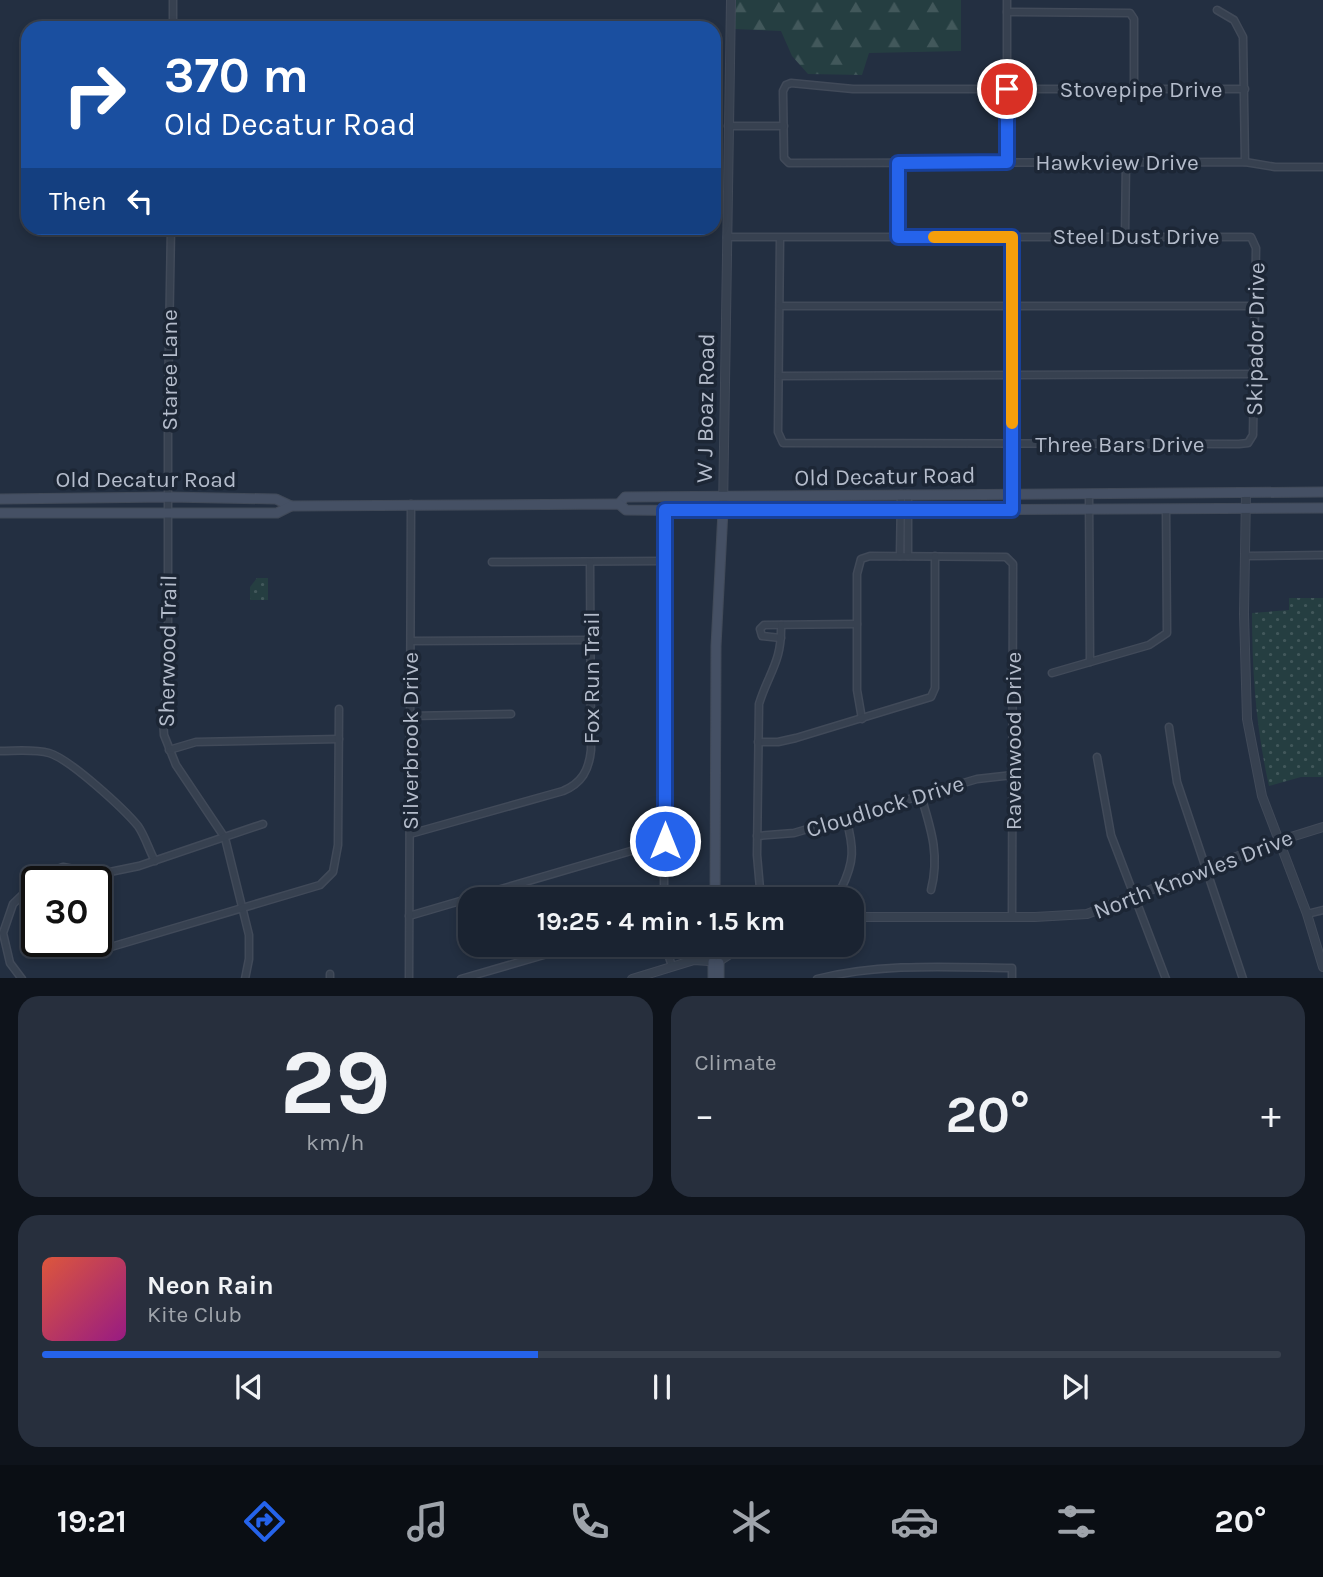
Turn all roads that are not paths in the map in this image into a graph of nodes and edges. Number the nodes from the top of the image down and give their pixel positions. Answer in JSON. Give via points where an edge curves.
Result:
{"nodes":[{"id":1,"x":173,"y":0,"type":"edge"},
{"id":2,"x":731,"y":0,"type":"edge"},
{"id":3,"x":1007,"y":0,"type":"edge"},
{"id":4,"x":1217,"y":10,"type":"dead end"},
{"id":5,"x":1007,"y":12,"type":"junction"},
{"id":6,"x":173,"y":21,"type":"edge"},
{"id":7,"x":1007,"y":89,"type":"junction"},
{"id":8,"x":1134,"y":89,"type":"junction"},
{"id":9,"x":1245,"y":89,"type":"junction"},
{"id":10,"x":728,"y":126,"type":"junction"},
{"id":11,"x":784,"y":126,"type":"junction"},
{"id":12,"x":1007,"y":162,"type":"junction"},
{"id":13,"x":1126,"y":162,"type":"junction"},
{"id":14,"x":1245,"y":162,"type":"junction"},
{"id":15,"x":898,"y":163,"type":"junction"},
{"id":16,"x":1323,"y":167,"type":"edge"},
{"id":17,"x":171,"y":235,"type":"edge"},
{"id":18,"x":1125,"y":236,"type":"junction"},
{"id":19,"x":727,"y":237,"type":"junction"},
{"id":20,"x":898,"y":237,"type":"junction"},
{"id":21,"x":1012,"y":237,"type":"junction"},
{"id":22,"x":1251,"y":237,"type":"joint"},
{"id":23,"x":780,"y":238,"type":"junction"},
{"id":24,"x":780,"y":306,"type":"junction"},
{"id":25,"x":1012,"y":306,"type":"junction"},
{"id":26,"x":1256,"y":306,"type":"junction"},
{"id":27,"x":1012,"y":374,"type":"junction"},
{"id":28,"x":1255,"y":374,"type":"junction"},
{"id":29,"x":779,"y":376,"type":"junction"},
{"id":30,"x":1250,"y":441,"type":"joint"},
{"id":31,"x":1012,"y":444,"type":"junction"},
{"id":32,"x":1323,"y":492,"type":"edge"},
{"id":33,"x":1246,"y":493,"type":"junction"},
{"id":34,"x":904,"y":494,"type":"junction"},
{"id":35,"x":1012,"y":494,"type":"junction"},
{"id":36,"x":1089,"y":494,"type":"junction"},
{"id":37,"x":169,"y":497,"type":"junction"},
{"id":38,"x":723,"y":497,"type":"junction"},
{"id":39,"x":0,"y":499,"type":"edge"},
{"id":40,"x":74,"y":499,"type":"junction"},
{"id":41,"x":411,"y":504,"type":"junction"},
{"id":42,"x":618,"y":504,"type":"junction"},
{"id":43,"x":291,"y":506,"type":"junction"},
{"id":44,"x":1323,"y":508,"type":"edge"},
{"id":45,"x":1089,"y":509,"type":"junction"},
{"id":46,"x":1166,"y":509,"type":"junction"},
{"id":47,"x":1245,"y":509,"type":"junction"},
{"id":48,"x":665,"y":510,"type":"junction"},
{"id":49,"x":1012,"y":510,"type":"junction"},
{"id":50,"x":723,"y":511,"type":"junction"},
{"id":51,"x":904,"y":511,"type":"junction"},
{"id":52,"x":0,"y":513,"type":"edge"},
{"id":53,"x":74,"y":513,"type":"junction"},
{"id":54,"x":169,"y":513,"type":"junction"},
{"id":55,"x":1323,"y":555,"type":"edge"},
{"id":56,"x":904,"y":556,"type":"junction"},
{"id":57,"x":935,"y":556,"type":"junction"},
{"id":58,"x":1245,"y":556,"type":"junction"},
{"id":59,"x":665,"y":561,"type":"junction"},
{"id":60,"x":492,"y":562,"type":"dead end"},
{"id":61,"x":590,"y":562,"type":"junction"},
{"id":62,"x":857,"y":624,"type":"junction"},
{"id":63,"x":781,"y":625,"type":"junction"},
{"id":64,"x":781,"y":638,"type":"junction"},
{"id":65,"x":591,"y":639,"type":"junction"},
{"id":66,"x":411,"y":641,"type":"junction"},
{"id":67,"x":1090,"y":662,"type":"junction"},
{"id":68,"x":1052,"y":673,"type":"dead end"},
{"id":69,"x":339,"y":709,"type":"dead end"},
{"id":70,"x":511,"y":714,"type":"dead end"},
{"id":71,"x":410,"y":716,"type":"junction"},
{"id":72,"x":862,"y":719,"type":"junction"},
{"id":73,"x":1169,"y":727,"type":"dead end"},
{"id":74,"x":339,"y":739,"type":"junction"},
{"id":75,"x":758,"y":743,"type":"junction"},
{"id":76,"x":169,"y":750,"type":"junction"},
{"id":77,"x":0,"y":751,"type":"edge"},
{"id":78,"x":1097,"y":757,"type":"dead end"},
{"id":79,"x":1013,"y":775,"type":"junction"},
{"id":80,"x":920,"y":796,"type":"junction"},
{"id":81,"x":846,"y":818,"type":"junction"},
{"id":82,"x":263,"y":824,"type":"dead end"},
{"id":83,"x":1323,"y":827,"type":"edge"},
{"id":84,"x":410,"y":834,"type":"junction"},
{"id":85,"x":758,"y":836,"type":"junction"},
{"id":86,"x":225,"y":838,"type":"junction"},
{"id":87,"x":665,"y":841,"type":"junction"},
{"id":88,"x":1278,"y":841,"type":"junction"},
{"id":89,"x":155,"y":861,"type":"junction"},
{"id":90,"x":1205,"y":869,"type":"junction"},
{"id":91,"x":664,"y":887,"type":"edge"},
{"id":92,"x":715,"y":887,"type":"edge"},
{"id":93,"x":760,"y":887,"type":"edge"},
{"id":94,"x":842,"y":887,"type":"edge"},
{"id":95,"x":931,"y":890,"type":"dead end"},
{"id":96,"x":1135,"y":897,"type":"junction"},
{"id":97,"x":242,"y":908,"type":"junction"},
{"id":98,"x":1323,"y":910,"type":"edge"},
{"id":99,"x":1307,"y":914,"type":"junction"},
{"id":100,"x":410,"y":916,"type":"junction"},
{"id":101,"x":864,"y":917,"type":"edge"},
{"id":102,"x":1012,"y":917,"type":"junction"},
{"id":103,"x":112,"y":946,"type":"edge"},
{"id":104,"x":535,"y":957,"type":"edge"},
{"id":105,"x":668,"y":957,"type":"edge"},
{"id":106,"x":697,"y":957,"type":"edge"},
{"id":107,"x":710,"y":957,"type":"edge"},
{"id":108,"x":718,"y":957,"type":"edge"},
{"id":109,"x":722,"y":957,"type":"edge"},
{"id":110,"x":694,"y":960,"type":"junction"},
{"id":111,"x":717,"y":960,"type":"junction"},
{"id":112,"x":671,"y":967,"type":"junction"},
{"id":113,"x":1323,"y":967,"type":"edge"},
{"id":114,"x":653,"y":975,"type":"edge"},
{"id":115,"x":1166,"y":977,"type":"edge"},
{"id":116,"x":22,"y":978,"type":"edge"},
{"id":117,"x":245,"y":978,"type":"edge"},
{"id":118,"x":409,"y":978,"type":"edge"},
{"id":119,"x":461,"y":978,"type":"edge"},
{"id":120,"x":632,"y":978,"type":"edge"},
{"id":121,"x":713,"y":978,"type":"edge"},
{"id":122,"x":719,"y":978,"type":"edge"},
{"id":123,"x":817,"y":978,"type":"edge"},
{"id":124,"x":1012,"y":978,"type":"edge"},
{"id":125,"x":1157,"y":978,"type":"edge"},
{"id":126,"x":1243,"y":978,"type":"edge"}],
"edges":[{"from":1,"to":6,"type":"street"},
{"from":2,"to":10,"type":"street","name":"W J Boaz Road"},
{"from":3,"to":5,"type":"street"},
{"from":4,"to":9,"type":"street","via":[[1234,20],[1241,31]]},
{"from":5,"to":7,"type":"street"},
{"from":5,"to":8,"type":"street","via":[[1132,15]]},
{"from":7,"to":8,"type":"street","name":"Stovepipe Drive"},
{"from":7,"to":11,"type":"street","name":"Stovepipe Drive","via":[[786,85]]},
{"from":7,"to":12,"type":"street"},
{"from":8,"to":9,"type":"street","name":"Stovepipe Drive"},
{"from":9,"to":14,"type":"street"},
{"from":10,"to":11,"type":"street"},
{"from":10,"to":19,"type":"street","name":"W J Boaz Road"},
{"from":11,"to":15,"type":"street","name":"Hawkview Drive","via":[[785,160],[789,163]]},
{"from":12,"to":13,"type":"street","name":"Hawkview Drive"},
{"from":12,"to":15,"type":"street","name":"Hawkview Drive"},
{"from":13,"to":14,"type":"street","name":"Hawkview Drive"},
{"from":13,"to":18,"type":"street"},
{"from":14,"to":16,"type":"street","name":"Hawkview Drive"},
{"from":15,"to":20,"type":"street"},
{"from":17,"to":37,"type":"street","name":"Staree Lane"},
{"from":18,"to":21,"type":"street","name":"Steel Dust Drive"},
{"from":18,"to":22,"type":"street","name":"Steel Dust Drive"},
{"from":19,"to":23,"type":"street","name":"Steel Dust Drive"},
{"from":19,"to":38,"type":"street","name":"W J Boaz Road"},
{"from":20,"to":21,"type":"street","name":"Steel Dust Drive"},
{"from":20,"to":23,"type":"street","name":"Steel Dust Drive"},
{"from":21,"to":25,"type":"street"},
{"from":22,"to":26,"type":"street","name":"Skipador Drive","via":[[1256,248]]},
{"from":23,"to":24,"type":"street"},
{"from":24,"to":25,"type":"street"},
{"from":24,"to":29,"type":"street"},
{"from":25,"to":26,"type":"street"},
{"from":25,"to":27,"type":"street"},
{"from":26,"to":28,"type":"street","name":"Skipador Drive"},
{"from":27,"to":28,"type":"street"},
{"from":27,"to":29,"type":"street"},
{"from":27,"to":31,"type":"street"},
{"from":28,"to":30,"type":"street","name":"Skipador Drive"},
{"from":29,"to":31,"type":"street","name":"Three Bars Drive","via":[[781,442]]},
{"from":30,"to":31,"type":"street","name":"Three Bars Drive"},
{"from":31,"to":35,"type":"street"},
{"from":32,"to":33,"type":"main road","name":"Old Decatur Road"},
{"from":33,"to":36,"type":"main road","name":"Old Decatur Road"},
{"from":33,"to":47,"type":"street"},
{"from":34,"to":35,"type":"main road","name":"Old Decatur Road"},
{"from":34,"to":38,"type":"main road","name":"Old Decatur Road"},
{"from":34,"to":51,"type":"street"},
{"from":35,"to":36,"type":"main road","name":"Old Decatur Road"},
{"from":35,"to":49,"type":"street"},
{"from":36,"to":45,"type":"street"},
{"from":37,"to":40,"type":"main road","name":"Old Decatur Road"},
{"from":37,"to":43,"type":"main road","name":"Old Decatur Road","via":[[275,499]]},
{"from":37,"to":54,"type":"street","name":"Staree Lane"},
{"from":38,"to":42,"type":"main road","name":"Old Decatur Road","via":[[625,497]]},
{"from":38,"to":50,"type":"street","name":"W J Boaz Road"},
{"from":39,"to":40,"type":"main road","name":"Old Decatur Road"},
{"from":40,"to":53,"type":"main road"},
{"from":41,"to":42,"type":"main road","name":"Old Decatur Road"},
{"from":41,"to":43,"type":"main road","name":"Old Decatur Road"},
{"from":41,"to":66,"type":"street","name":"Silverbrook Drive"},
{"from":42,"to":48,"type":"main road","name":"Old Decatur Road","via":[[626,510]]},
{"from":43,"to":54,"type":"main road","name":"Old Decatur Road","via":[[277,513]]},
{"from":44,"to":47,"type":"main road","name":"Old Decatur Road"},
{"from":45,"to":46,"type":"main road","name":"Old Decatur Road"},
{"from":45,"to":49,"type":"main road","name":"Old Decatur Road"},
{"from":45,"to":67,"type":"street"},
{"from":46,"to":47,"type":"main road","name":"Old Decatur Road"},
{"from":46,"to":67,"type":"street","via":[[1167,633],[1149,645]]},
{"from":47,"to":58,"type":"street"},
{"from":48,"to":50,"type":"main road","name":"Old Decatur Road"},
{"from":48,"to":59,"type":"street"},
{"from":49,"to":51,"type":"main road","name":"Old Decatur Road"},
{"from":50,"to":51,"type":"main road","name":"Old Decatur Road"},
{"from":50,"to":92,"type":"main road","name":"W J Boaz Road","via":[[716,646]]},
{"from":51,"to":56,"type":"street"},
{"from":52,"to":53,"type":"main road","name":"Old Decatur Road"},
{"from":53,"to":54,"type":"main road","name":"Old Decatur Road"},
{"from":54,"to":76,"type":"street","name":"Sherwood Trail","via":[[169,680],[163,719]]},
{"from":55,"to":58,"type":"street"},
{"from":56,"to":57,"type":"street"},
{"from":56,"to":62,"type":"street","via":[[861,559]]},
{"from":57,"to":72,"type":"street","via":[[935,692],[928,699]]},
{"from":57,"to":79,"type":"street","name":"Ravenwood Drive","via":[[1006,557],[1013,564]]},
{"from":58,"to":88,"type":"street","via":[[1247,719],[1262,796]]},
{"from":59,"to":61,"type":"street"},
{"from":59,"to":87,"type":"street"},
{"from":60,"to":61,"type":"street"},
{"from":61,"to":65,"type":"street","name":"Fox Run Trail"},
{"from":62,"to":63,"type":"street"},
{"from":62,"to":72,"type":"street"},
{"from":63,"to":64,"type":"street"},
{"from":63,"to":64,"type":"street","via":[[764,625],[760,632]]},
{"from":64,"to":75,"type":"street","via":[[777,663],[758,704]]},
{"from":65,"to":66,"type":"street"},
{"from":65,"to":84,"type":"street","name":"Fox Run Trail","via":[[591,750],[584,777],[563,791]]},
{"from":66,"to":71,"type":"street","name":"Silverbrook Drive"},
{"from":67,"to":68,"type":"street"},
{"from":69,"to":74,"type":"street"},
{"from":70,"to":71,"type":"street"},
{"from":71,"to":84,"type":"street","name":"Silverbrook Drive"},
{"from":72,"to":75,"type":"street","via":[[789,740]]},
{"from":73,"to":90,"type":"street","via":[[1177,782]]},
{"from":74,"to":76,"type":"street","via":[[196,741]]},
{"from":74,"to":97,"type":"street","via":[[338,845],[333,872],[320,885]]},
{"from":75,"to":85,"type":"street"},
{"from":76,"to":86,"type":"street","name":"Sherwood Trail"},
{"from":77,"to":89,"type":"street","via":[[39,751],[67,762],[138,827]]},
{"from":78,"to":96,"type":"street","via":[[1111,835]]},
{"from":79,"to":80,"type":"street","name":"Cloudlock Drive","via":[[977,779]]},
{"from":79,"to":102,"type":"street","name":"Ravenwood Drive"},
{"from":80,"to":81,"type":"street","name":"Cloudlock Drive"},
{"from":80,"to":95,"type":"street","via":[[935,839]]},
{"from":81,"to":85,"type":"street","name":"Cloudlock Drive","via":[[794,834]]},
{"from":81,"to":94,"type":"street","via":[[853,846]]},
{"from":82,"to":86,"type":"street"},
{"from":83,"to":88,"type":"street","name":"North Knowles Drive"},
{"from":84,"to":100,"type":"street","name":"Silverbrook Drive"},
{"from":85,"to":93,"type":"street"},
{"from":86,"to":89,"type":"street"},
{"from":86,"to":97,"type":"street","name":"Sherwood Trail"},
{"from":87,"to":91,"type":"street"},
{"from":87,"to":100,"type":"street"},
{"from":88,"to":90,"type":"street","name":"North Knowles Drive"},
{"from":88,"to":99,"type":"street"},
{"from":89,"to":116,"type":"street","via":[[100,874],[63,867],[31,885],[13,904],[3,933],[10,963]]},
{"from":90,"to":96,"type":"street","name":"North Knowles Drive"},
{"from":90,"to":126,"type":"street"},
{"from":96,"to":102,"type":"street","name":"North Knowles Drive","via":[[1076,916]]},
{"from":96,"to":115,"type":"street"},
{"from":97,"to":103,"type":"street"},
{"from":97,"to":117,"type":"street","name":"Sherwood Trail","via":[[249,934]]},
{"from":98,"to":99,"type":"street"},
{"from":99,"to":113,"type":"street"},
{"from":100,"to":118,"type":"street","name":"Silverbrook Drive"},
{"from":101,"to":102,"type":"street","name":"North Knowles Drive"},
{"from":104,"to":119,"type":"street"},
{"from":105,"to":112,"type":"street"},
{"from":106,"to":110,"type":"street"},
{"from":107,"to":111,"type":"street"},
{"from":108,"to":111,"type":"street"},
{"from":109,"to":111,"type":"street"},
{"from":110,"to":111,"type":"street"},
{"from":110,"to":112,"type":"street"},
{"from":111,"to":121,"type":"main road"},
{"from":111,"to":122,"type":"main road"},
{"from":112,"to":114,"type":"street"},
{"from":114,"to":120,"type":"street"},
{"from":115,"to":125,"type":"street"},
{"from":123,"to":124,"type":"street","via":[[871,968],[931,967],[1012,968]]}]}
